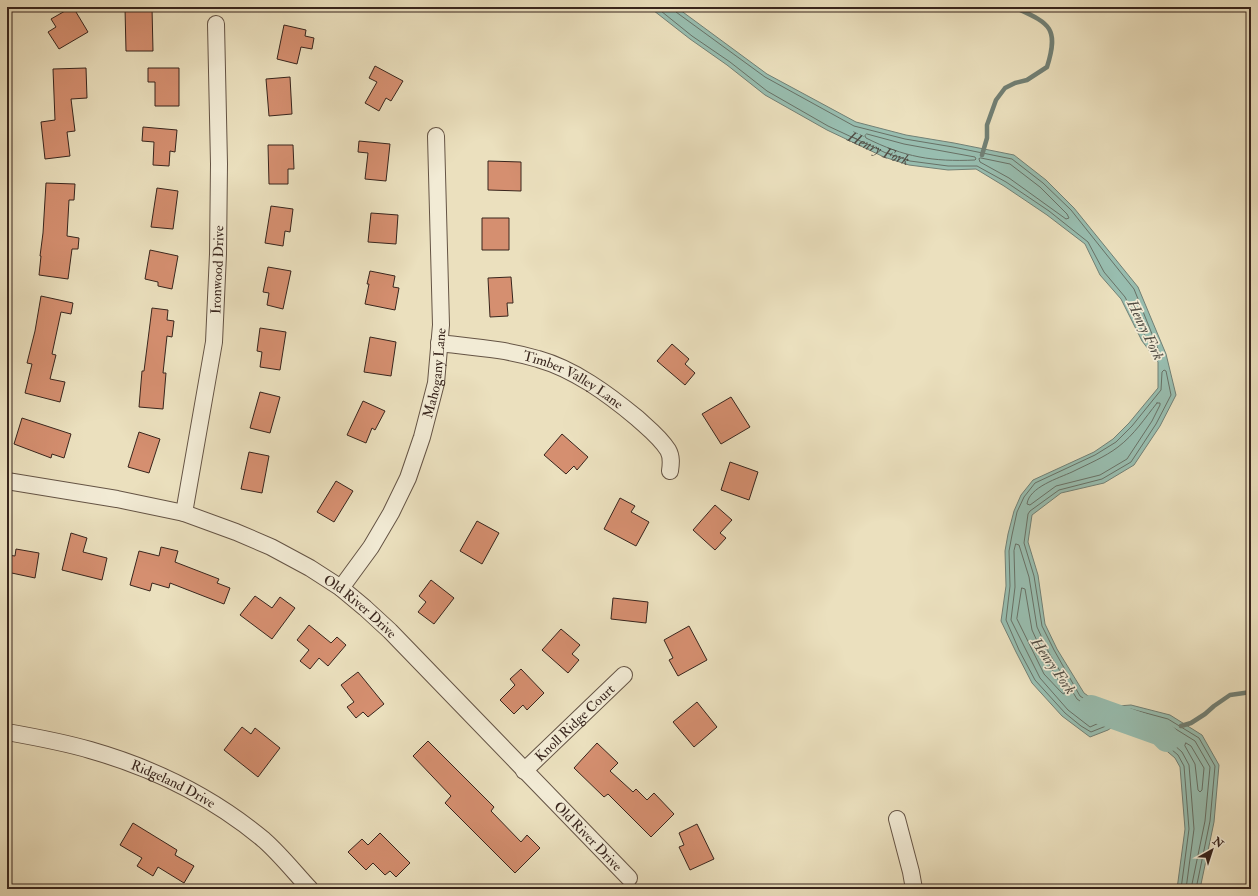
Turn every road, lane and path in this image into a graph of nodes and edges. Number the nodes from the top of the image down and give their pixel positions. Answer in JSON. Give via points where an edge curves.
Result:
{"nodes":[{"id":1,"x":216,"y":24,"type":"dead end"},
{"id":2,"x":436,"y":136,"type":"dead end"},
{"id":3,"x":439,"y":343,"type":"junction"},
{"id":4,"x":670,"y":471,"type":"dead end"},
{"id":5,"x":7,"y":481,"type":"edge"},
{"id":6,"x":184,"y":513,"type":"junction"},
{"id":7,"x":341,"y":588,"type":"junction"},
{"id":8,"x":624,"y":675,"type":"dead end"},
{"id":9,"x":7,"y":732,"type":"edge"},
{"id":10,"x":524,"y":770,"type":"junction"},
{"id":11,"x":897,"y":819,"type":"dead end"},
{"id":12,"x":628,"y":878,"type":"dead end"},
{"id":13,"x":310,"y":889,"type":"edge"},
{"id":14,"x":914,"y":889,"type":"edge"}],
"edges":[{"from":1,"to":6,"type":"street","name":"Ironwood Drive","via":[[218,239],[214,342]]},
{"from":2,"to":3,"type":"street","name":"Mahogany Lane"},
{"from":3,"to":4,"type":"street","name":"Timber Valley Lane","via":[[504,350],[539,359],[595,386],[656,434],[669,451]]},
{"from":3,"to":7,"type":"street","name":"Mahogany Lane","via":[[436,383],[422,438],[408,478],[371,547]]},
{"from":5,"to":6,"type":"street","name":"Old River Drive"},
{"from":6,"to":7,"type":"street","name":"Old River Drive","via":[[271,547]]},
{"from":7,"to":10,"type":"street","name":"Old River Drive","via":[[390,631]]},
{"from":8,"to":10,"type":"street","name":"Knoll Ridge Court"},
{"from":9,"to":13,"type":"street","name":"Ridgeland Drive","via":[[89,750],[146,769],[177,783],[217,806],[254,832],[277,852]]},
{"from":10,"to":12,"type":"street","name":"Old River Drive"},
{"from":11,"to":14,"type":"street"}]}
